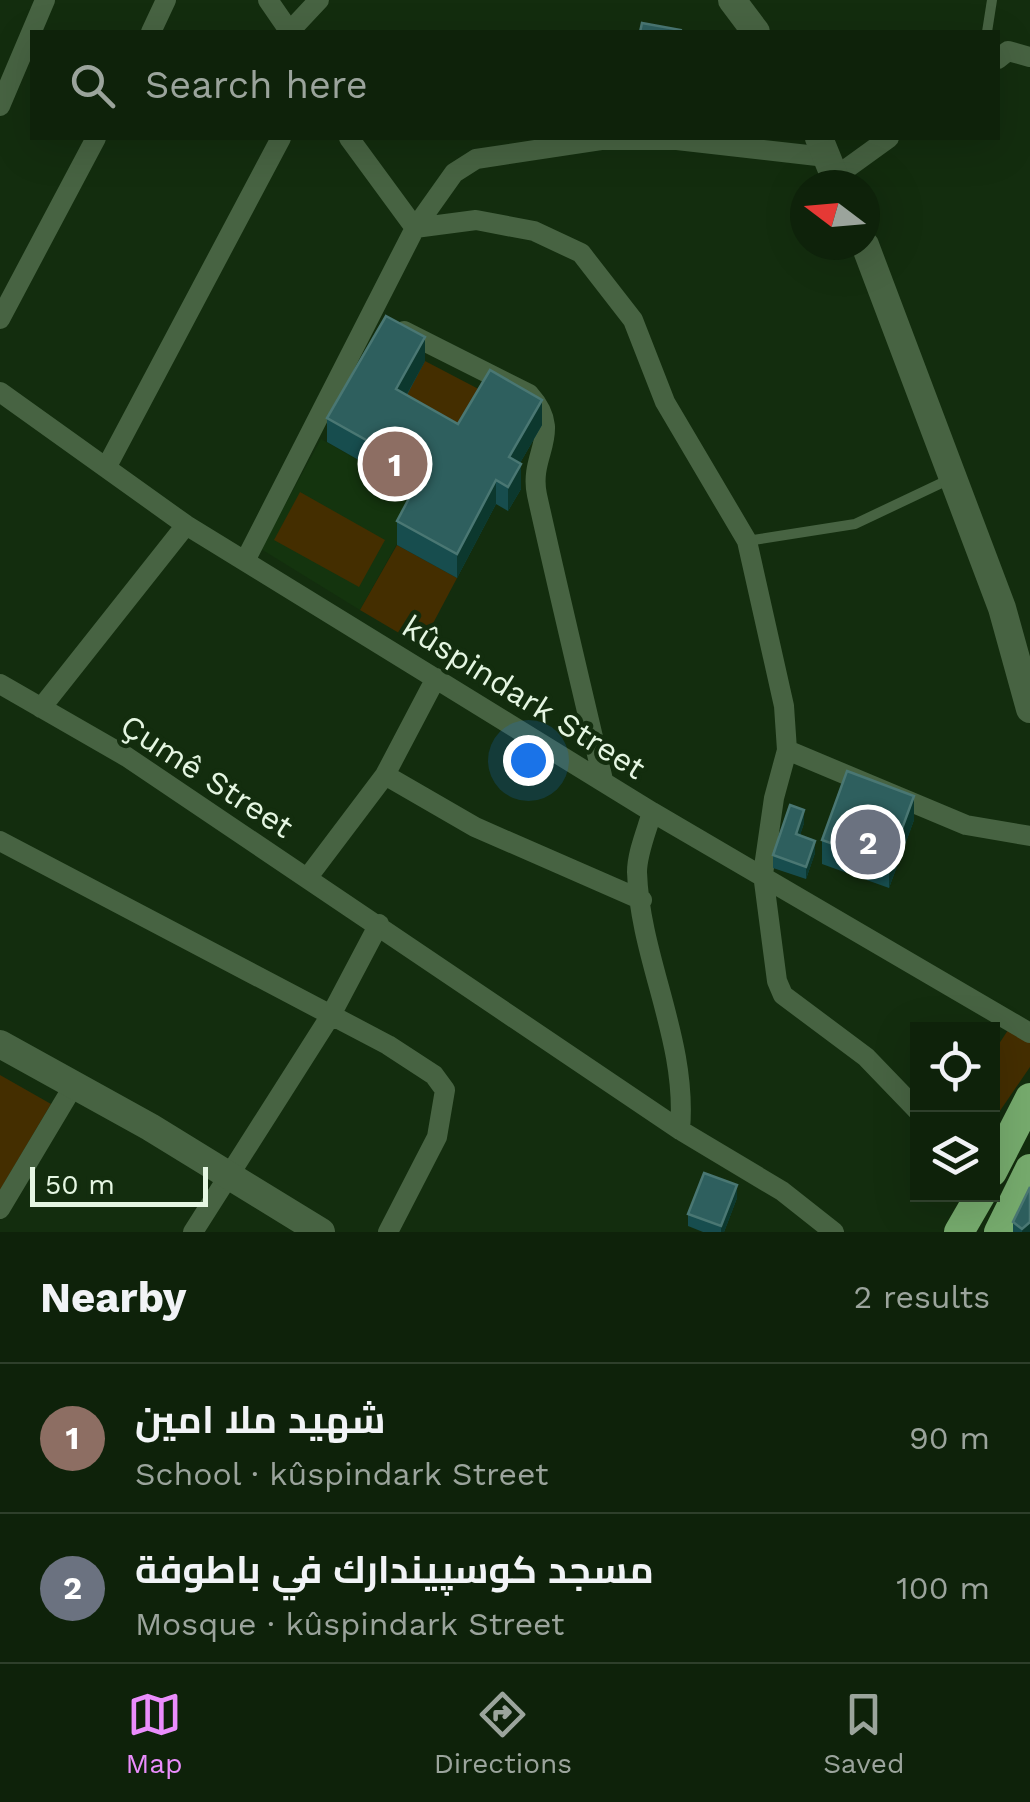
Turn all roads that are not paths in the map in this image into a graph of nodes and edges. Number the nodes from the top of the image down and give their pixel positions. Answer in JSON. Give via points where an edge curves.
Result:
{"nodes":[{"id":1,"x":45,"y":0,"type":"edge"},
{"id":2,"x":166,"y":0,"type":"edge"},
{"id":3,"x":268,"y":0,"type":"edge"},
{"id":4,"x":319,"y":0,"type":"edge"},
{"id":5,"x":732,"y":0,"type":"edge"},
{"id":6,"x":992,"y":0,"type":"edge"},
{"id":7,"x":32,"y":30,"type":"edge"},
{"id":8,"x":151,"y":30,"type":"edge"},
{"id":9,"x":289,"y":30,"type":"edge"},
{"id":10,"x":292,"y":30,"type":"edge"},
{"id":11,"x":754,"y":30,"type":"edge"},
{"id":12,"x":987,"y":30,"type":"edge"},
{"id":13,"x":30,"y":35,"type":"edge"},
{"id":14,"x":1030,"y":56,"type":"edge"},
{"id":15,"x":1000,"y":57,"type":"edge"},
{"id":16,"x":0,"y":106,"type":"edge"},
{"id":17,"x":95,"y":140,"type":"edge"},
{"id":18,"x":280,"y":140,"type":"edge"},
{"id":19,"x":350,"y":140,"type":"edge"},
{"id":20,"x":884,"y":140,"type":"edge"},
{"id":21,"x":829,"y":164,"type":"edge"},
{"id":22,"x":415,"y":228,"type":"junction"},
{"id":23,"x":870,"y":260,"type":"edge"},
{"id":24,"x":371,"y":314,"type":"junction"},
{"id":25,"x":0,"y":319,"type":"edge"},
{"id":26,"x":0,"y":392,"type":"edge"},
{"id":27,"x":106,"y":468,"type":"junction"},
{"id":28,"x":954,"y":477,"type":"junction"},
{"id":29,"x":186,"y":525,"type":"junction"},
{"id":30,"x":748,"y":541,"type":"junction"},
{"id":31,"x":246,"y":560,"type":"junction"},
{"id":32,"x":436,"y":678,"type":"junction"},
{"id":33,"x":0,"y":684,"type":"edge"},
{"id":34,"x":41,"y":708,"type":"junction"},
{"id":35,"x":1030,"y":709,"type":"edge"},
{"id":36,"x":788,"y":750,"type":"junction"},
{"id":37,"x":385,"y":775,"type":"junction"},
{"id":38,"x":603,"y":780,"type":"junction"},
{"id":39,"x":652,"y":812,"type":"junction"},
{"id":40,"x":1030,"y":836,"type":"edge"},
{"id":41,"x":0,"y":841,"type":"edge"},
{"id":42,"x":764,"y":874,"type":"junction"},
{"id":43,"x":308,"y":877,"type":"junction"},
{"id":44,"x":642,"y":900,"type":"junction"},
{"id":45,"x":379,"y":924,"type":"junction"},
{"id":46,"x":331,"y":1015,"type":"junction"},
{"id":47,"x":1030,"y":1033,"type":"edge"},
{"id":48,"x":0,"y":1044,"type":"edge"},
{"id":49,"x":74,"y":1085,"type":"junction"},
{"id":50,"x":1030,"y":1098,"type":"edge"},
{"id":51,"x":910,"y":1102,"type":"edge"},
{"id":52,"x":680,"y":1130,"type":"junction"},
{"id":53,"x":1000,"y":1156,"type":"edge"},
{"id":54,"x":1030,"y":1169,"type":"edge"},
{"id":55,"x":231,"y":1176,"type":"junction"},
{"id":56,"x":976,"y":1202,"type":"edge"},
{"id":57,"x":0,"y":1209,"type":"edge"},
{"id":58,"x":193,"y":1232,"type":"edge"},
{"id":59,"x":321,"y":1232,"type":"edge"},
{"id":60,"x":388,"y":1232,"type":"edge"},
{"id":61,"x":834,"y":1232,"type":"edge"},
{"id":62,"x":959,"y":1232,"type":"edge"},
{"id":63,"x":1000,"y":1232,"type":"edge"}],
"edges":[{"from":1,"to":7,"type":"street"},
{"from":2,"to":8,"type":"street"},
{"from":3,"to":9,"type":"street"},
{"from":4,"to":10,"type":"street"},
{"from":5,"to":11,"type":"street"},
{"from":6,"to":12,"type":"lane"},
{"from":13,"to":16,"type":"street"},
{"from":14,"to":15,"type":"street","via":[[1008,51]]},
{"from":17,"to":25,"type":"street"},
{"from":18,"to":27,"type":"street"},
{"from":19,"to":22,"type":"street"},
{"from":20,"to":21,"type":"street"},
{"from":21,"to":22,"type":"street","via":[[676,140],[534,149],[476,159],[454,173]]},
{"from":22,"to":24,"type":"street"},
{"from":22,"to":30,"type":"street","via":[[476,220],[534,231],[581,253],[634,320],[664,402]]},
{"from":23,"to":28,"type":"street"},
{"from":24,"to":31,"type":"street"},
{"from":24,"to":38,"type":"street","via":[[530,394],[542,408],[546,436],[536,491]]},
{"from":26,"to":27,"type":"street","name":"kûspindark Street"},
{"from":27,"to":29,"type":"street","name":"kûspindark Street"},
{"from":28,"to":30,"type":"lane","via":[[854,524]]},
{"from":28,"to":35,"type":"street"},
{"from":29,"to":31,"type":"street","name":"kûspindark Street"},
{"from":29,"to":34,"type":"street"},
{"from":30,"to":36,"type":"street"},
{"from":31,"to":32,"type":"street","name":"kûspindark Street"},
{"from":32,"to":37,"type":"street"},
{"from":32,"to":38,"type":"street","name":"kûspindark Street"},
{"from":33,"to":34,"type":"street","name":"Çumê Street"},
{"from":34,"to":43,"type":"street","name":"Çumê Street"},
{"from":36,"to":40,"type":"street","via":[[966,825]]},
{"from":36,"to":42,"type":"street"},
{"from":37,"to":43,"type":"street"},
{"from":37,"to":44,"type":"street","via":[[475,827]]},
{"from":38,"to":39,"type":"street","name":"kûspindark Street"},
{"from":39,"to":42,"type":"street","name":"kûspindark Street"},
{"from":39,"to":44,"type":"street","via":[[637,869]]},
{"from":41,"to":46,"type":"street"},
{"from":42,"to":47,"type":"street","name":"kûspindark Street"},
{"from":42,"to":51,"type":"street","via":[[782,995],[866,1057]]},
{"from":43,"to":45,"type":"street","name":"Çumê Street"},
{"from":44,"to":52,"type":"street","via":[[676,1049]]},
{"from":45,"to":46,"type":"street"},
{"from":45,"to":52,"type":"street","name":"Çumê Street"},
{"from":46,"to":55,"type":"street"},
{"from":46,"to":60,"type":"street","via":[[403,1055],[445,1090],[437,1137]]},
{"from":48,"to":49,"type":"street"},
{"from":49,"to":55,"type":"street"},
{"from":49,"to":57,"type":"street"},
{"from":50,"to":53,"type":"highway"},
{"from":52,"to":61,"type":"street","name":"Çumê Street","via":[[782,1191]]},
{"from":54,"to":63,"type":"highway"},
{"from":55,"to":58,"type":"street"},
{"from":55,"to":59,"type":"street"},
{"from":56,"to":62,"type":"highway"}]}
